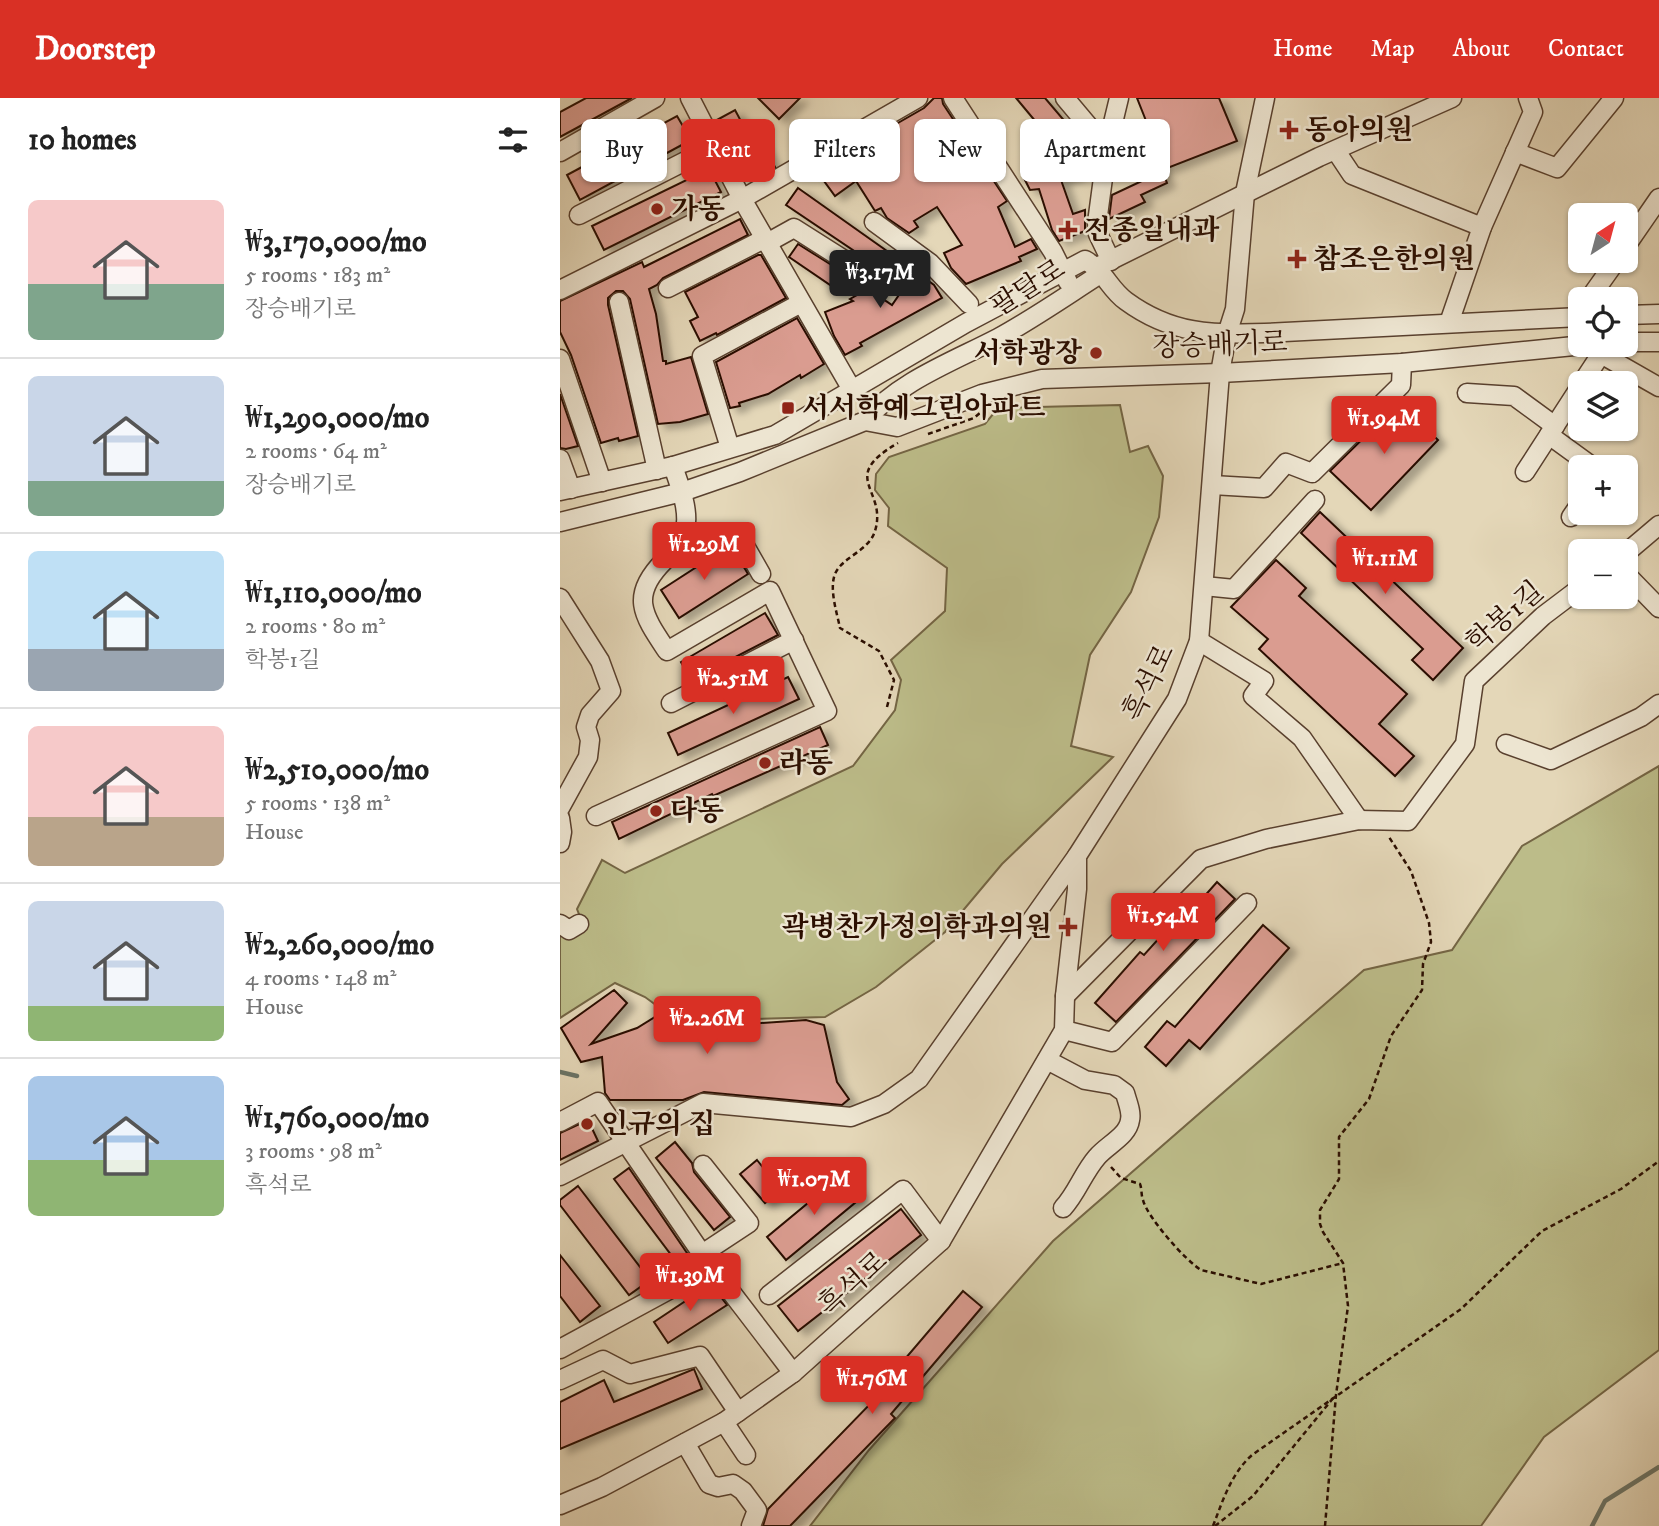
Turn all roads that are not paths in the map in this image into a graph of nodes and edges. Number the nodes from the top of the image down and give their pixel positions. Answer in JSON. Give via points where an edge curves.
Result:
{"nodes":[{"id":1,"x":655,"y":98,"type":"edge"},
{"id":2,"x":690,"y":98,"type":"edge"},
{"id":3,"x":918,"y":98,"type":"edge"},
{"id":4,"x":953,"y":98,"type":"edge"},
{"id":5,"x":1065,"y":98,"type":"edge"},
{"id":6,"x":1119,"y":98,"type":"edge"},
{"id":7,"x":1265,"y":98,"type":"edge"},
{"id":8,"x":1452,"y":98,"type":"edge"},
{"id":9,"x":1528,"y":98,"type":"edge"},
{"id":10,"x":1614,"y":98,"type":"edge"},
{"id":11,"x":701,"y":119,"type":"edge"},
{"id":12,"x":1083,"y":119,"type":"edge"},
{"id":13,"x":1114,"y":119,"type":"edge"},
{"id":14,"x":1335,"y":151,"type":"junction"},
{"id":15,"x":560,"y":152,"type":"edge"},
{"id":16,"x":1515,"y":152,"type":"junction"},
{"id":17,"x":681,"y":163,"type":"edge"},
{"id":18,"x":733,"y":182,"type":"edge"},
{"id":19,"x":1102,"y":182,"type":"edge"},
{"id":20,"x":1245,"y":193,"type":"junction"},
{"id":21,"x":1659,"y":198,"type":"edge"},
{"id":22,"x":742,"y":199,"type":"junction"},
{"id":23,"x":579,"y":215,"type":"dead end"},
{"id":24,"x":874,"y":222,"type":"dead end"},
{"id":25,"x":1482,"y":227,"type":"junction"},
{"id":26,"x":1638,"y":229,"type":"edge"},
{"id":27,"x":765,"y":241,"type":"junction"},
{"id":28,"x":1104,"y":264,"type":"junction"},
{"id":29,"x":1062,"y":272,"type":"junction"},
{"id":30,"x":879,"y":282,"type":"dead end"},
{"id":31,"x":668,"y":288,"type":"dead end"},
{"id":32,"x":560,"y":290,"type":"edge"},
{"id":33,"x":1074,"y":291,"type":"junction"},
{"id":34,"x":803,"y":295,"type":"junction"},
{"id":35,"x":619,"y":302,"type":"dead end"},
{"id":36,"x":969,"y":304,"type":"dead end"},
{"id":37,"x":1659,"y":314,"type":"edge"},
{"id":38,"x":1638,"y":315,"type":"edge"},
{"id":39,"x":1568,"y":318,"type":"edge"},
{"id":40,"x":1449,"y":323,"type":"junction"},
{"id":41,"x":1227,"y":334,"type":"junction"},
{"id":42,"x":1638,"y":342,"type":"edge"},
{"id":43,"x":1659,"y":342,"type":"edge"},
{"id":44,"x":1568,"y":347,"type":"edge"},
{"id":45,"x":1612,"y":357,"type":"edge"},
{"id":46,"x":560,"y":359,"type":"edge"},
{"id":47,"x":1402,"y":363,"type":"junction"},
{"id":48,"x":1220,"y":373,"type":"junction"},
{"id":49,"x":1659,"y":387,"type":"edge"},
{"id":50,"x":851,"y":388,"type":"junction"},
{"id":51,"x":1467,"y":393,"type":"dead end"},
{"id":52,"x":1568,"y":406,"type":"edge"},
{"id":53,"x":865,"y":421,"type":"junction"},
{"id":54,"x":1552,"y":431,"type":"junction"},
{"id":55,"x":730,"y":448,"type":"junction"},
{"id":56,"x":1579,"y":455,"type":"edge"},
{"id":57,"x":560,"y":459,"type":"edge"},
{"id":58,"x":665,"y":468,"type":"junction"},
{"id":59,"x":1525,"y":472,"type":"dead end"},
{"id":60,"x":602,"y":482,"type":"junction"},
{"id":61,"x":1212,"y":485,"type":"junction"},
{"id":62,"x":566,"y":490,"type":"edge"},
{"id":63,"x":682,"y":492,"type":"junction"},
{"id":64,"x":1315,"y":500,"type":"dead end"},
{"id":65,"x":560,"y":522,"type":"edge"},
{"id":66,"x":1659,"y":525,"type":"edge"},
{"id":67,"x":684,"y":536,"type":"junction"},
{"id":68,"x":1638,"y":542,"type":"edge"},
{"id":69,"x":761,"y":574,"type":"dead end"},
{"id":70,"x":1204,"y":586,"type":"junction"},
{"id":71,"x":1638,"y":586,"type":"edge"},
{"id":72,"x":1568,"y":597,"type":"edge"},
{"id":73,"x":560,"y":598,"type":"edge"},
{"id":74,"x":1659,"y":608,"type":"edge"},
{"id":75,"x":794,"y":639,"type":"junction"},
{"id":76,"x":1199,"y":641,"type":"junction"},
{"id":77,"x":671,"y":703,"type":"dead end"},
{"id":78,"x":1659,"y":704,"type":"edge"},
{"id":79,"x":1506,"y":744,"type":"dead end"},
{"id":80,"x":568,"y":779,"type":"edge"},
{"id":81,"x":560,"y":808,"type":"edge"},
{"id":82,"x":596,"y":816,"type":"dead end"},
{"id":83,"x":560,"y":818,"type":"edge"},
{"id":84,"x":1359,"y":820,"type":"junction"},
{"id":85,"x":560,"y":843,"type":"edge"},
{"id":86,"x":1077,"y":856,"type":"junction"},
{"id":87,"x":1247,"y":903,"type":"dead end"},
{"id":88,"x":560,"y":923,"type":"edge"},
{"id":89,"x":579,"y":924,"type":"dead end"},
{"id":90,"x":1065,"y":996,"type":"junction"},
{"id":91,"x":1064,"y":1030,"type":"junction"},
{"id":92,"x":1046,"y":1060,"type":"junction"},
{"id":93,"x":560,"y":1122,"type":"edge"},
{"id":94,"x":625,"y":1143,"type":"junction"},
{"id":95,"x":703,"y":1165,"type":"dead end"},
{"id":96,"x":560,"y":1176,"type":"edge"},
{"id":97,"x":1063,"y":1208,"type":"dead end"},
{"id":98,"x":941,"y":1241,"type":"junction"},
{"id":99,"x":706,"y":1260,"type":"junction"},
{"id":100,"x":769,"y":1295,"type":"dead end"},
{"id":101,"x":560,"y":1349,"type":"edge"},
{"id":102,"x":793,"y":1373,"type":"junction"},
{"id":103,"x":560,"y":1380,"type":"edge"},
{"id":104,"x":731,"y":1417,"type":"junction"},
{"id":105,"x":685,"y":1443,"type":"junction"},
{"id":106,"x":746,"y":1455,"type":"dead end"},
{"id":107,"x":560,"y":1505,"type":"edge"},
{"id":108,"x":751,"y":1526,"type":"edge"}],
"edges":[{"from":1,"to":15,"type":"street"},
{"from":2,"to":11,"type":"street"},
{"from":3,"to":22,"type":"street"},
{"from":4,"to":29,"type":"street"},
{"from":5,"to":12,"type":"street"},
{"from":6,"to":13,"type":"street"},
{"from":7,"to":20,"type":"street","name":"흑석로"},
{"from":8,"to":14,"type":"street","name":"팔달로"},
{"from":9,"to":16,"type":"street","via":[[1533,112]]},
{"from":10,"to":16,"type":"street","via":[[1557,168]]},
{"from":14,"to":20,"type":"street","name":"팔달로"},
{"from":14,"to":25,"type":"street","via":[[1352,175]]},
{"from":16,"to":25,"type":"street"},
{"from":17,"to":23,"type":"street"},
{"from":18,"to":22,"type":"street"},
{"from":19,"to":28,"type":"street","via":[[1097,223]]},
{"from":20,"to":28,"type":"street","name":"팔달로"},
{"from":20,"to":41,"type":"street","name":"흑석로","via":[[1235,309]]},
{"from":21,"to":26,"type":"street"},
{"from":22,"to":27,"type":"street"},
{"from":22,"to":32,"type":"street"},
{"from":24,"to":36,"type":"street","via":[[930,263]]},
{"from":25,"to":40,"type":"street"},
{"from":27,"to":30,"type":"street","via":[[794,228]]},
{"from":27,"to":31,"type":"street"},
{"from":27,"to":34,"type":"street"},
{"from":28,"to":29,"type":"street","via":[[1085,260]]},
{"from":28,"to":33,"type":"street","name":"팔달로","via":[[1094,278]]},
{"from":28,"to":41,"type":"street","via":[[1124,300],[1157,319],[1194,332]]},
{"from":29,"to":33,"type":"street"},
{"from":29,"to":50,"type":"street"},
{"from":33,"to":53,"type":"street","name":"팔달로","via":[[999,338],[928,373]]},
{"from":34,"to":50,"type":"street"},
{"from":34,"to":55,"type":"street","via":[[702,356]]},
{"from":35,"to":58,"type":"street"},
{"from":37,"to":38,"type":"street"},
{"from":39,"to":40,"type":"street"},
{"from":40,"to":41,"type":"street"},
{"from":41,"to":48,"type":"street","name":"흑석로"},
{"from":42,"to":43,"type":"street"},
{"from":44,"to":47,"type":"street","name":"장승배기로"},
{"from":45,"to":49,"type":"street"},
{"from":46,"to":60,"type":"street"},
{"from":47,"to":48,"type":"street","name":"장승배기로"},
{"from":47,"to":61,"type":"street","via":[[1401,385],[1312,473],[1286,463],[1264,488]]},
{"from":48,"to":53,"type":"street","name":"장승배기로","via":[[1042,379],[982,394],[897,427]]},
{"from":48,"to":61,"type":"street","name":"흑석로"},
{"from":50,"to":55,"type":"street","via":[[775,435]]},
{"from":51,"to":54,"type":"street","via":[[1514,396]]},
{"from":52,"to":54,"type":"street"},
{"from":53,"to":63,"type":"street"},
{"from":54,"to":56,"type":"street"},
{"from":54,"to":59,"type":"street"},
{"from":55,"to":58,"type":"street"},
{"from":57,"to":62,"type":"street"},
{"from":58,"to":60,"type":"street"},
{"from":58,"to":63,"type":"street"},
{"from":60,"to":62,"type":"street"},
{"from":61,"to":70,"type":"street","name":"흑석로"},
{"from":63,"to":65,"type":"street"},
{"from":63,"to":67,"type":"street"},
{"from":64,"to":70,"type":"street","via":[[1234,589]]},
{"from":66,"to":68,"type":"street"},
{"from":67,"to":69,"type":"street","via":[[699,549],[724,534],[745,546]]},
{"from":67,"to":75,"type":"street","via":[[642,592],[647,621],[667,651],[771,591]]},
{"from":70,"to":76,"type":"street","name":"흑석로"},
{"from":71,"to":74,"type":"street"},
{"from":72,"to":84,"type":"street","name":"학봉1길","via":[[1474,681],[1465,744],[1408,821]]},
{"from":73,"to":80,"type":"street","via":[[600,661],[611,691],[590,715],[588,757]]},
{"from":75,"to":77,"type":"street"},
{"from":75,"to":82,"type":"street","via":[[827,711]]},
{"from":76,"to":84,"type":"street","via":[[1264,681],[1253,696],[1302,738]]},
{"from":76,"to":86,"type":"street","name":"흑석로","via":[[1177,699]]},
{"from":78,"to":79,"type":"street","via":[[1551,760]]},
{"from":80,"to":81,"type":"street"},
{"from":83,"to":85,"type":"street"},
{"from":84,"to":90,"type":"street","name":"학봉1길","via":[[1266,839],[1201,859]]},
{"from":86,"to":90,"type":"street","name":"흑석로"},
{"from":86,"to":94,"type":"street","via":[[919,1079],[884,1104],[851,1117],[703,1103]]},
{"from":87,"to":91,"type":"street","via":[[1112,1042]]},
{"from":88,"to":89,"type":"street","via":[[569,930]]},
{"from":90,"to":91,"type":"street","name":"흑석로"},
{"from":91,"to":92,"type":"street","name":"흑석로"},
{"from":92,"to":97,"type":"street","via":[[1085,1080],[1114,1085],[1125,1093],[1131,1118],[1127,1129],[1097,1157]]},
{"from":92,"to":98,"type":"street","name":"흑석로"},
{"from":93,"to":94,"type":"street","via":[[598,1102]]},
{"from":94,"to":96,"type":"street"},
{"from":94,"to":99,"type":"street"},
{"from":95,"to":99,"type":"street","via":[[749,1223]]},
{"from":98,"to":100,"type":"street","via":[[903,1190]]},
{"from":98,"to":102,"type":"street","name":"흑석로"},
{"from":99,"to":101,"type":"street"},
{"from":99,"to":102,"type":"street"},
{"from":102,"to":104,"type":"street","name":"흑석로"},
{"from":103,"to":104,"type":"street","via":[[603,1360],[630,1374],[700,1356]]},
{"from":104,"to":105,"type":"street","name":"흑석로"},
{"from":104,"to":106,"type":"street"},
{"from":105,"to":107,"type":"street","name":"흑석로"},
{"from":105,"to":108,"type":"street","via":[[709,1484],[733,1484],[743,1491],[757,1510]]}]}
